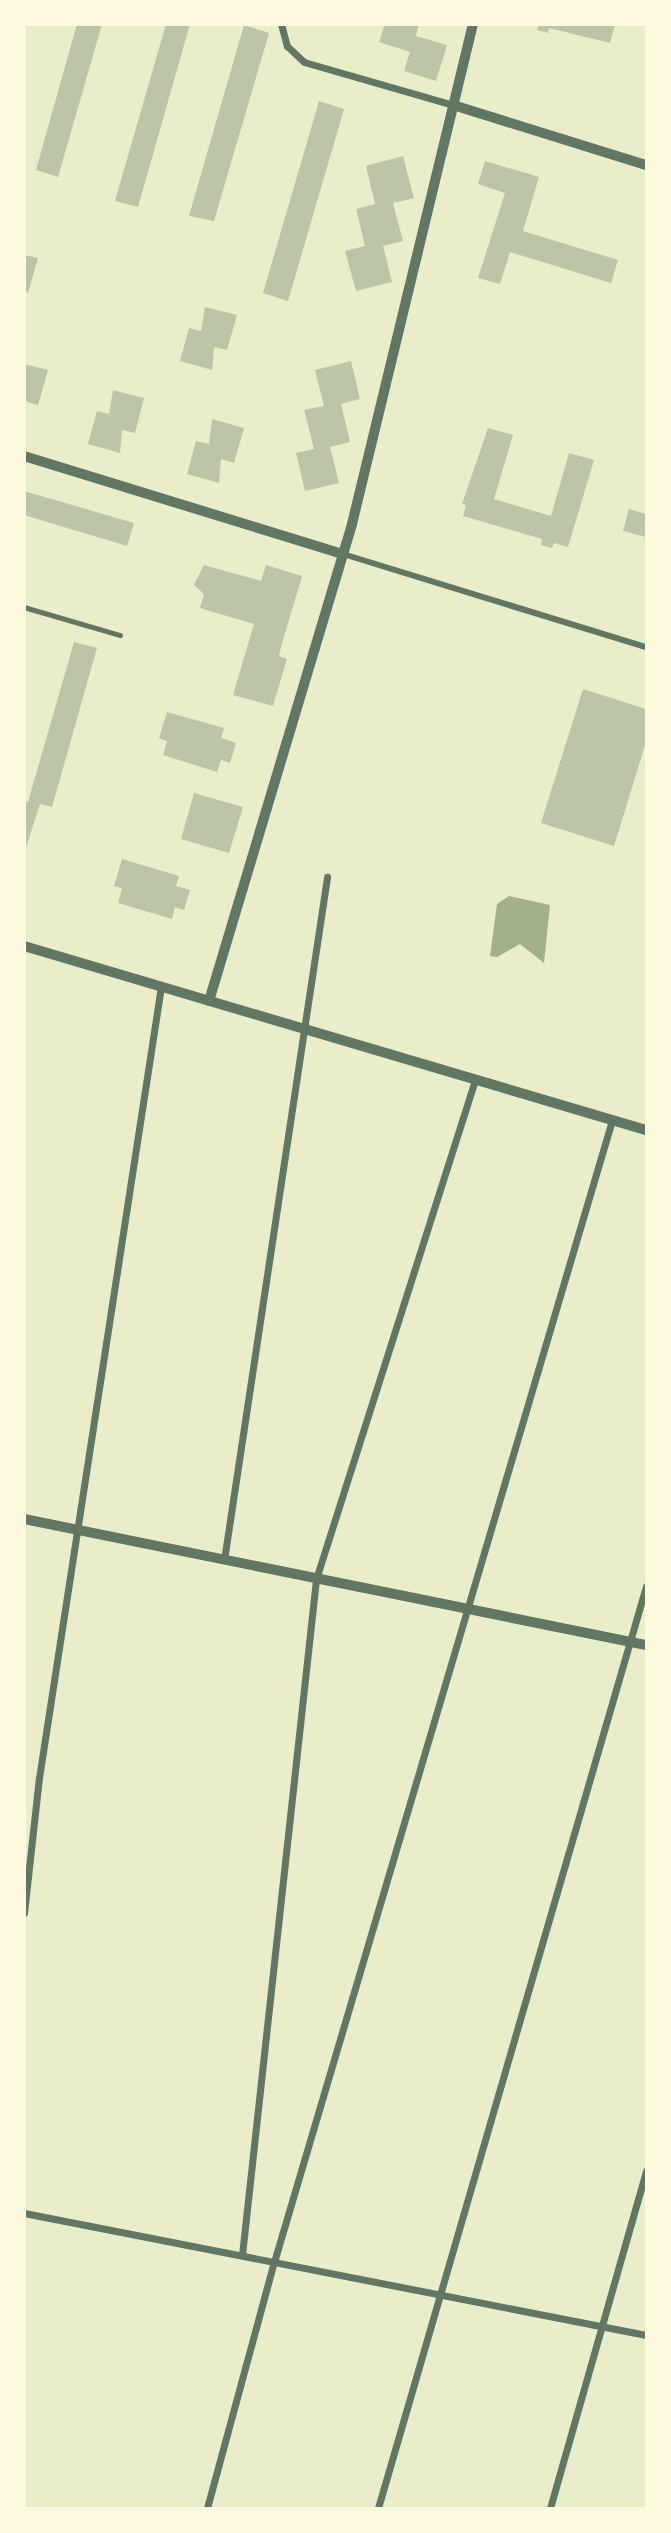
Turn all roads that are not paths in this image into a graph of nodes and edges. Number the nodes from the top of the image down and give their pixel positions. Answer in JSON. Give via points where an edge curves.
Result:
{"nodes":[{"id":1,"x":281,"y":24,"type":"edge"},
{"id":2,"x":473,"y":24,"type":"edge"},
{"id":3,"x":453,"y":106,"type":"junction"},
{"id":4,"x":646,"y":165,"type":"edge"},
{"id":5,"x":24,"y":456,"type":"edge"},
{"id":6,"x":343,"y":554,"type":"junction"},
{"id":7,"x":24,"y":607,"type":"edge"},
{"id":8,"x":120,"y":635,"type":"dead end"},
{"id":9,"x":646,"y":647,"type":"edge"},
{"id":10,"x":327,"y":877,"type":"dead end"},
{"id":11,"x":24,"y":946,"type":"edge"},
{"id":12,"x":161,"y":986,"type":"junction"},
{"id":13,"x":209,"y":1001,"type":"junction"},
{"id":14,"x":303,"y":1029,"type":"junction"},
{"id":15,"x":475,"y":1080,"type":"junction"},
{"id":16,"x":612,"y":1120,"type":"junction"},
{"id":17,"x":646,"y":1130,"type":"edge"},
{"id":18,"x":24,"y":1519,"type":"edge"},
{"id":19,"x":78,"y":1530,"type":"junction"},
{"id":20,"x":224,"y":1560,"type":"junction"},
{"id":21,"x":316,"y":1579,"type":"junction"},
{"id":22,"x":646,"y":1587,"type":"edge"},
{"id":23,"x":466,"y":1609,"type":"junction"},
{"id":24,"x":631,"y":1642,"type":"junction"},
{"id":25,"x":646,"y":1645,"type":"edge"},
{"id":26,"x":24,"y":1913,"type":"edge"},
{"id":27,"x":646,"y":2170,"type":"edge"},
{"id":28,"x":24,"y":2213,"type":"edge"},
{"id":29,"x":242,"y":2255,"type":"junction"},
{"id":30,"x":274,"y":2262,"type":"junction"},
{"id":31,"x":439,"y":2294,"type":"junction"},
{"id":32,"x":601,"y":2325,"type":"junction"},
{"id":33,"x":646,"y":2335,"type":"edge"},
{"id":34,"x":208,"y":2508,"type":"edge"},
{"id":35,"x":378,"y":2508,"type":"edge"},
{"id":36,"x":550,"y":2508,"type":"edge"}],
"edges":[{"from":1,"to":3,"type":"street","via":[[286,46],[304,62]]},
{"from":2,"to":3,"type":"street"},
{"from":3,"to":4,"type":"street"},
{"from":3,"to":6,"type":"street"},
{"from":5,"to":6,"type":"street"},
{"from":6,"to":9,"type":"street"},
{"from":6,"to":13,"type":"street"},
{"from":7,"to":8,"type":"lane"},
{"from":10,"to":14,"type":"street"},
{"from":11,"to":12,"type":"street"},
{"from":12,"to":13,"type":"street"},
{"from":12,"to":19,"type":"street"},
{"from":13,"to":14,"type":"street"},
{"from":14,"to":15,"type":"street"},
{"from":14,"to":20,"type":"street"},
{"from":15,"to":16,"type":"street"},
{"from":15,"to":21,"type":"street"},
{"from":16,"to":17,"type":"street"},
{"from":16,"to":23,"type":"street"},
{"from":18,"to":19,"type":"street"},
{"from":19,"to":20,"type":"street"},
{"from":19,"to":26,"type":"street","via":[[39,1778]]},
{"from":20,"to":21,"type":"street"},
{"from":21,"to":23,"type":"street"},
{"from":21,"to":29,"type":"street"},
{"from":22,"to":24,"type":"street"},
{"from":23,"to":24,"type":"street"},
{"from":23,"to":30,"type":"street"},
{"from":24,"to":25,"type":"street"},
{"from":24,"to":31,"type":"street"},
{"from":27,"to":32,"type":"street"},
{"from":28,"to":29,"type":"street"},
{"from":29,"to":30,"type":"street"},
{"from":30,"to":31,"type":"street"},
{"from":30,"to":34,"type":"street"},
{"from":31,"to":32,"type":"street"},
{"from":31,"to":35,"type":"street"},
{"from":32,"to":33,"type":"street"},
{"from":32,"to":36,"type":"street"}]}
